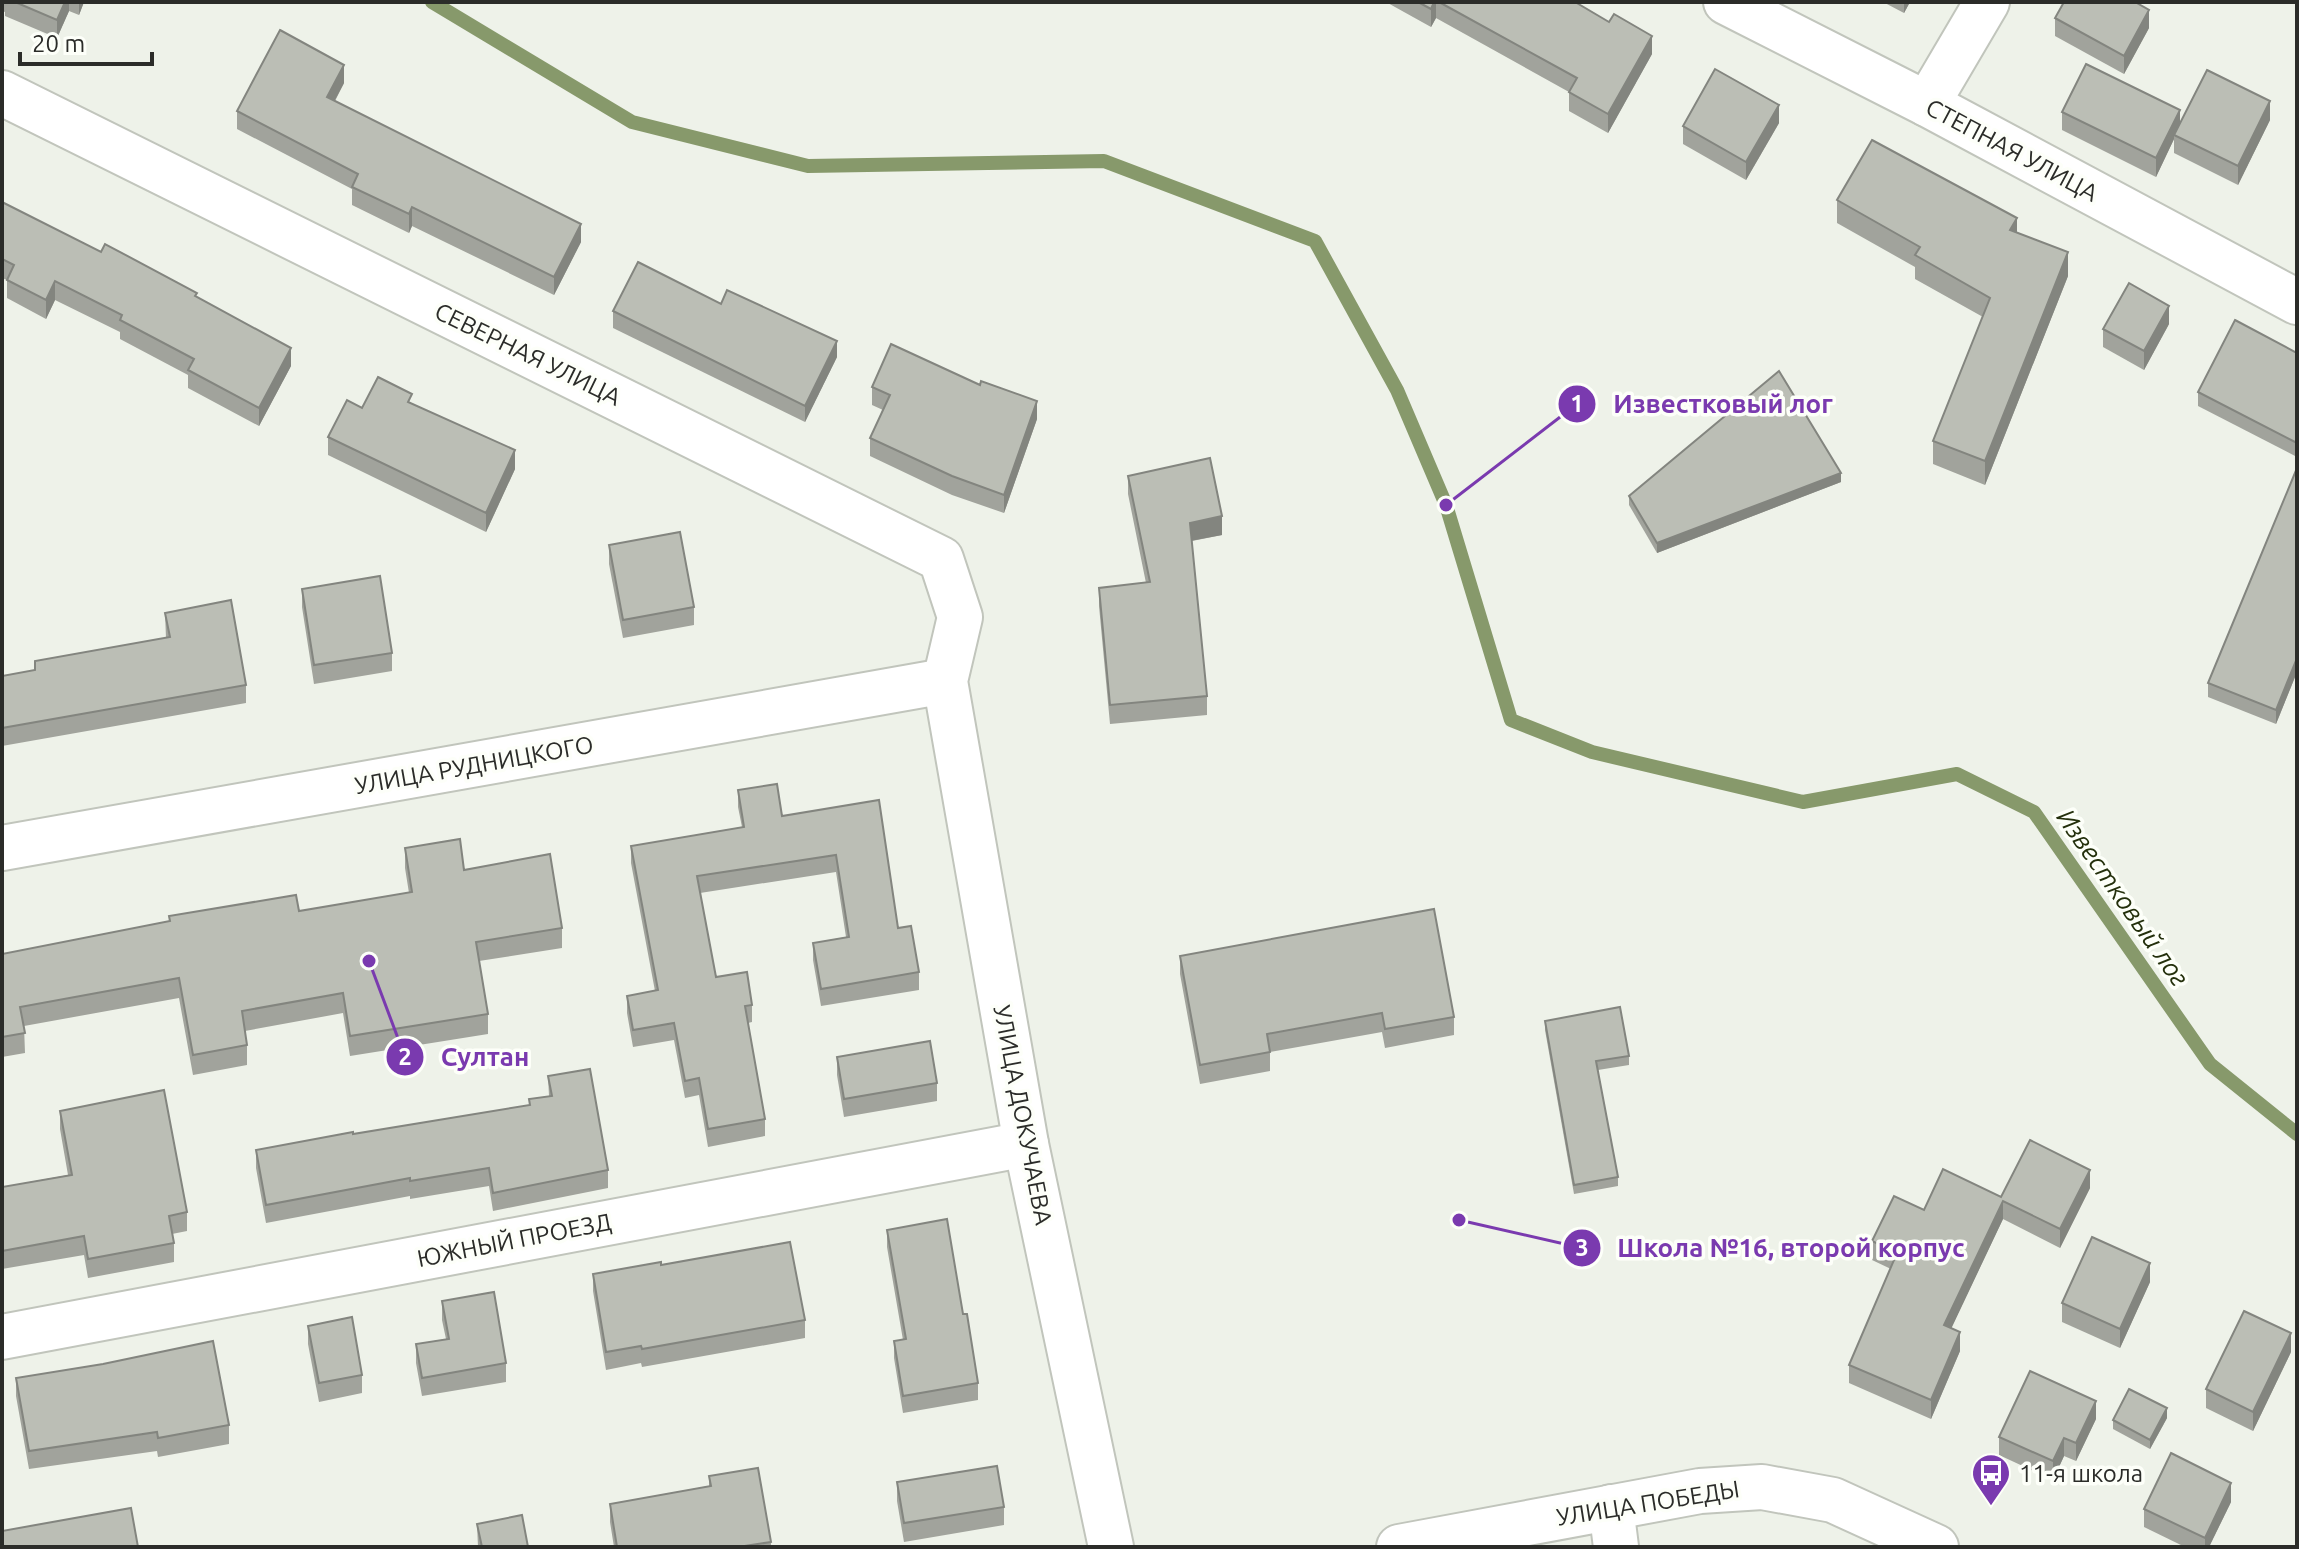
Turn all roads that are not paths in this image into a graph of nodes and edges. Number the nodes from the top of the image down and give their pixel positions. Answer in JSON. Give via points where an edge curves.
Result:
{"nodes":[{"id":1,"x":1726,"y":2,"type":"edge"},
{"id":2,"x":1987,"y":2,"type":"edge"},
{"id":3,"x":4,"y":100,"type":"edge"},
{"id":4,"x":1927,"y":104,"type":"junction"},
{"id":5,"x":2297,"y":302,"type":"edge"},
{"id":6,"x":945,"y":681,"type":"junction"},
{"id":7,"x":2,"y":848,"type":"edge"},
{"id":8,"x":1026,"y":1144,"type":"junction"},
{"id":9,"x":2,"y":1337,"type":"edge"},
{"id":10,"x":1613,"y":1527,"type":"edge"},
{"id":11,"x":1111,"y":1547,"type":"edge"},
{"id":12,"x":1399,"y":1547,"type":"edge"},
{"id":13,"x":1936,"y":1547,"type":"edge"}],
"edges":[{"from":1,"to":4,"type":"street","name":"СТЕПНАЯ УЛИЦА"},
{"from":2,"to":4,"type":"street"},
{"from":3,"to":6,"type":"street","name":"СЕВЕРНАЯ УЛИЦА","via":[[941,559],[960,617]]},
{"from":4,"to":5,"type":"street","name":"СТЕПНАЯ УЛИЦА"},
{"from":6,"to":7,"type":"street","name":"УЛИЦА РУДНИЦКОГО"},
{"from":6,"to":8,"type":"street","name":"УЛИЦА ДОКУЧАЕВА"},
{"from":8,"to":9,"type":"street","name":"ЮЖНЫЙ ПРОЕЗД"},
{"from":8,"to":11,"type":"street","name":"УЛИЦА ДОКУЧАЕВА"},
{"from":10,"to":12,"type":"street","name":"УЛИЦА ПОБЕДЫ"},
{"from":10,"to":13,"type":"street","name":"УЛИЦА ПОБЕДЫ","via":[[1700,1491],[1762,1487],[1833,1500]]}]}
